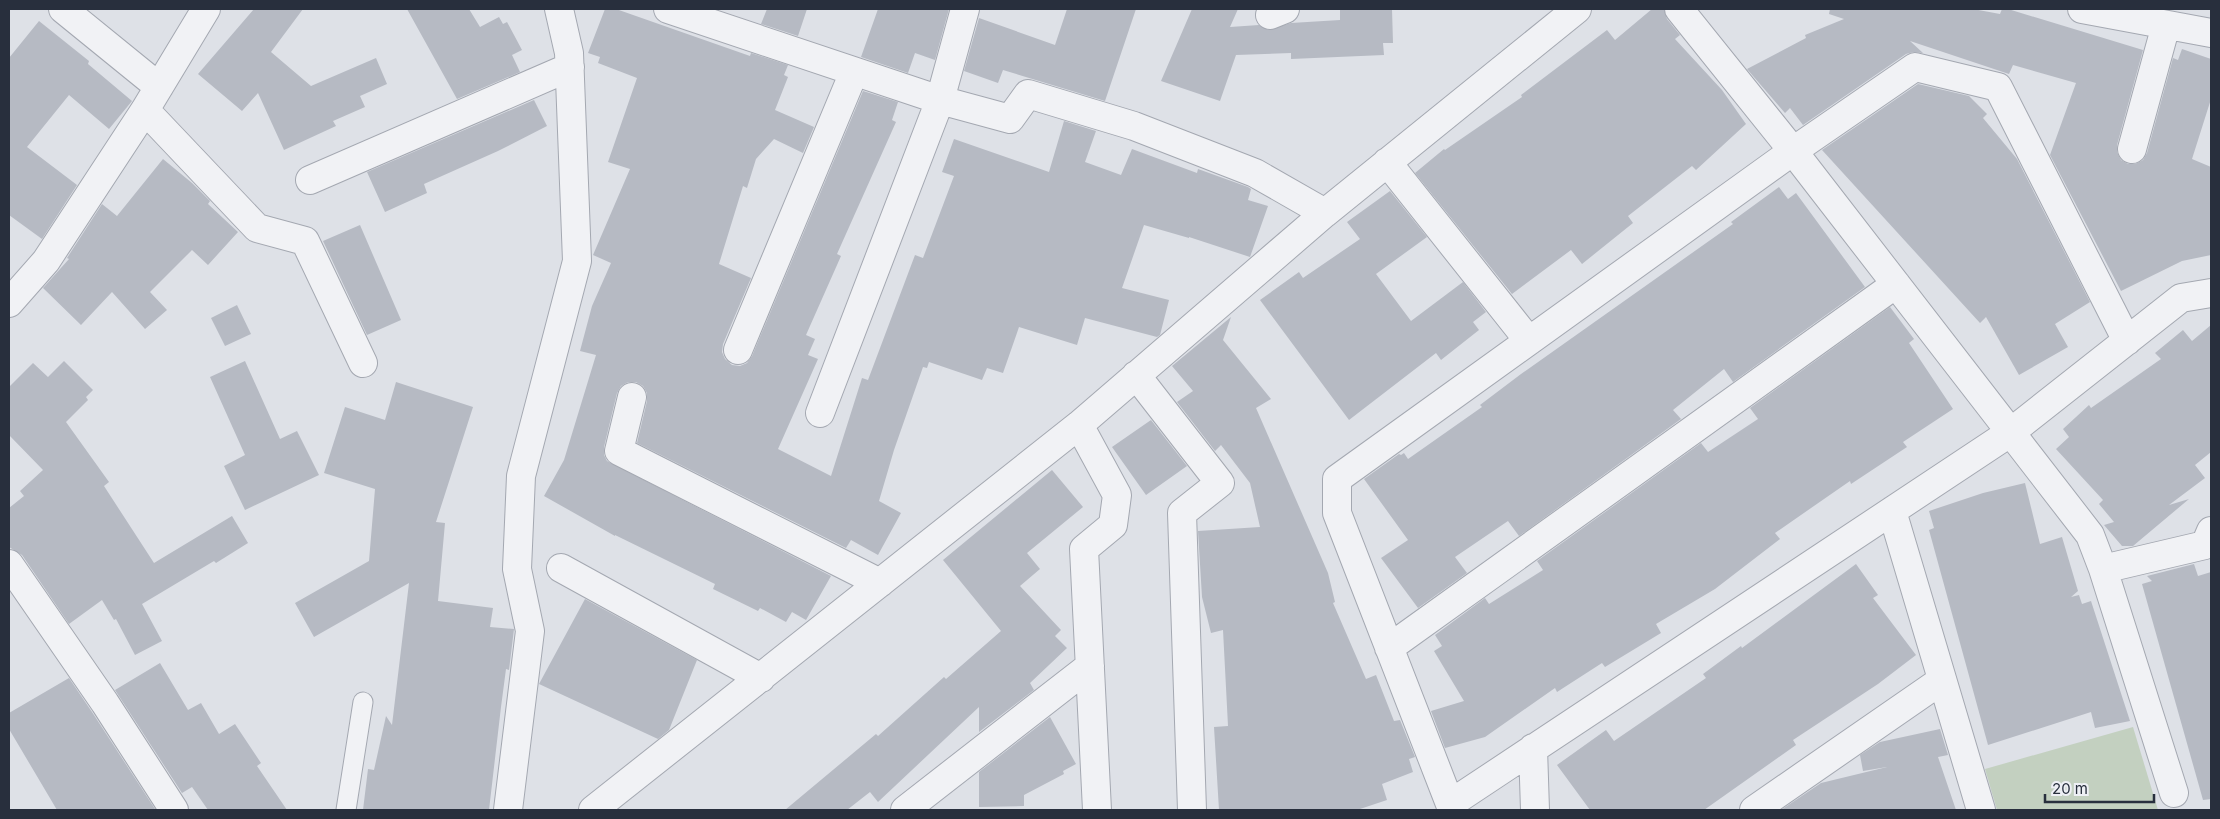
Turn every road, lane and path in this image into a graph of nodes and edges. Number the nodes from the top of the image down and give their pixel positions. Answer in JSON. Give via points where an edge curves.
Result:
{"nodes":[{"id":1,"x":63,"y":9,"type":"edge"},
{"id":2,"x":206,"y":9,"type":"edge"},
{"id":3,"x":559,"y":9,"type":"edge"},
{"id":4,"x":668,"y":9,"type":"edge"},
{"id":5,"x":965,"y":9,"type":"edge"},
{"id":6,"x":1576,"y":9,"type":"edge"},
{"id":7,"x":1679,"y":9,"type":"edge"},
{"id":8,"x":2082,"y":9,"type":"edge"},
{"id":9,"x":2166,"y":25,"type":"junction"},
{"id":10,"x":2211,"y":33,"type":"edge"},
{"id":11,"x":570,"y":67,"type":"junction"},
{"id":12,"x":854,"y":72,"type":"junction"},
{"id":13,"x":159,"y":87,"type":"junction"},
{"id":14,"x":940,"y":100,"type":"junction"},
{"id":15,"x":145,"y":110,"type":"junction"},
{"id":16,"x":2132,"y":149,"type":"dead end"},
{"id":17,"x":1792,"y":151,"type":"junction"},
{"id":18,"x":1387,"y":162,"type":"junction"},
{"id":19,"x":310,"y":180,"type":"dead end"},
{"id":20,"x":1324,"y":212,"type":"junction"},
{"id":21,"x":1896,"y":284,"type":"junction"},
{"id":22,"x":2211,"y":292,"type":"edge"},
{"id":23,"x":9,"y":303,"type":"edge"},
{"id":24,"x":1529,"y":341,"type":"junction"},
{"id":25,"x":2127,"y":342,"type":"junction"},
{"id":26,"x":738,"y":350,"type":"dead end"},
{"id":27,"x":363,"y":363,"type":"dead end"},
{"id":28,"x":1136,"y":375,"type":"junction"},
{"id":29,"x":632,"y":397,"type":"dead end"},
{"id":30,"x":820,"y":413,"type":"dead end"},
{"id":31,"x":1079,"y":425,"type":"junction"},
{"id":32,"x":2011,"y":432,"type":"junction"},
{"id":33,"x":1892,"y":511,"type":"junction"},
{"id":34,"x":2211,"y":531,"type":"edge"},
{"id":35,"x":9,"y":564,"type":"edge"},
{"id":36,"x":561,"y":568,"type":"dead end"},
{"id":37,"x":2103,"y":569,"type":"junction"},
{"id":38,"x":880,"y":583,"type":"junction"},
{"id":39,"x":1389,"y":648,"type":"junction"},
{"id":40,"x":1090,"y":666,"type":"junction"},
{"id":41,"x":761,"y":678,"type":"junction"},
{"id":42,"x":1942,"y":680,"type":"junction"},
{"id":43,"x":363,"y":702,"type":"dead end"},
{"id":44,"x":1533,"y":748,"type":"junction"},
{"id":45,"x":2174,"y":793,"type":"dead end"},
{"id":46,"x":1444,"y":807,"type":"edge"},
{"id":47,"x":174,"y":810,"type":"edge"},
{"id":48,"x":346,"y":810,"type":"edge"},
{"id":49,"x":508,"y":810,"type":"edge"},
{"id":50,"x":594,"y":810,"type":"edge"},
{"id":51,"x":905,"y":810,"type":"edge"},
{"id":52,"x":1097,"y":810,"type":"edge"},
{"id":53,"x":1192,"y":810,"type":"edge"},
{"id":54,"x":1535,"y":810,"type":"edge"},
{"id":55,"x":1754,"y":810,"type":"edge"},
{"id":56,"x":1981,"y":810,"type":"edge"}],
"edges":[{"from":1,"to":13,"type":"street"},
{"from":2,"to":13,"type":"street"},
{"from":3,"to":11,"type":"street","via":[[570,53]]},
{"from":4,"to":12,"type":"street"},
{"from":5,"to":14,"type":"street"},
{"from":6,"to":18,"type":"street"},
{"from":7,"to":17,"type":"street"},
{"from":8,"to":9,"type":"street"},
{"from":9,"to":10,"type":"street"},
{"from":9,"to":16,"type":"street"},
{"from":11,"to":19,"type":"street"},
{"from":11,"to":49,"type":"street","via":[[577,261],[521,476],[517,569],[530,631]]},
{"from":12,"to":14,"type":"street"},
{"from":12,"to":26,"type":"street"},
{"from":13,"to":15,"type":"street"},
{"from":14,"to":20,"type":"street","via":[[1010,119],[1028,94],[1134,126],[1255,173]]},
{"from":14,"to":30,"type":"street"},
{"from":15,"to":23,"type":"street","via":[[46,261]]},
{"from":15,"to":27,"type":"street","via":[[258,228],[305,241]]},
{"from":17,"to":21,"type":"street"},
{"from":17,"to":24,"type":"street"},
{"from":17,"to":25,"type":"street","via":[[1915,67],[1998,87]]},
{"from":18,"to":20,"type":"street"},
{"from":18,"to":24,"type":"street"},
{"from":20,"to":28,"type":"street"},
{"from":21,"to":32,"type":"street"},
{"from":21,"to":39,"type":"street"},
{"from":22,"to":25,"type":"street","via":[[2181,298]]},
{"from":24,"to":39,"type":"street","via":[[1338,479],[1337,513]]},
{"from":25,"to":32,"type":"street"},
{"from":28,"to":31,"type":"street"},
{"from":28,"to":53,"type":"street","via":[[1220,482],[1182,513]]},
{"from":29,"to":38,"type":"street","via":[[619,451]]},
{"from":31,"to":38,"type":"street"},
{"from":31,"to":40,"type":"street","via":[[1117,494],[1113,525],[1084,549]]},
{"from":32,"to":33,"type":"street"},
{"from":32,"to":37,"type":"street","via":[[2090,535]]},
{"from":33,"to":42,"type":"street"},
{"from":33,"to":44,"type":"street"},
{"from":34,"to":37,"type":"street","via":[[2205,545]]},
{"from":35,"to":47,"type":"street"},
{"from":36,"to":41,"type":"street"},
{"from":37,"to":45,"type":"street"},
{"from":38,"to":41,"type":"street"},
{"from":39,"to":46,"type":"street"},
{"from":40,"to":51,"type":"street"},
{"from":40,"to":52,"type":"street"},
{"from":41,"to":50,"type":"street"},
{"from":42,"to":55,"type":"street"},
{"from":42,"to":56,"type":"street"},
{"from":43,"to":48,"type":"lane"},
{"from":44,"to":46,"type":"street"},
{"from":44,"to":54,"type":"street"}]}
